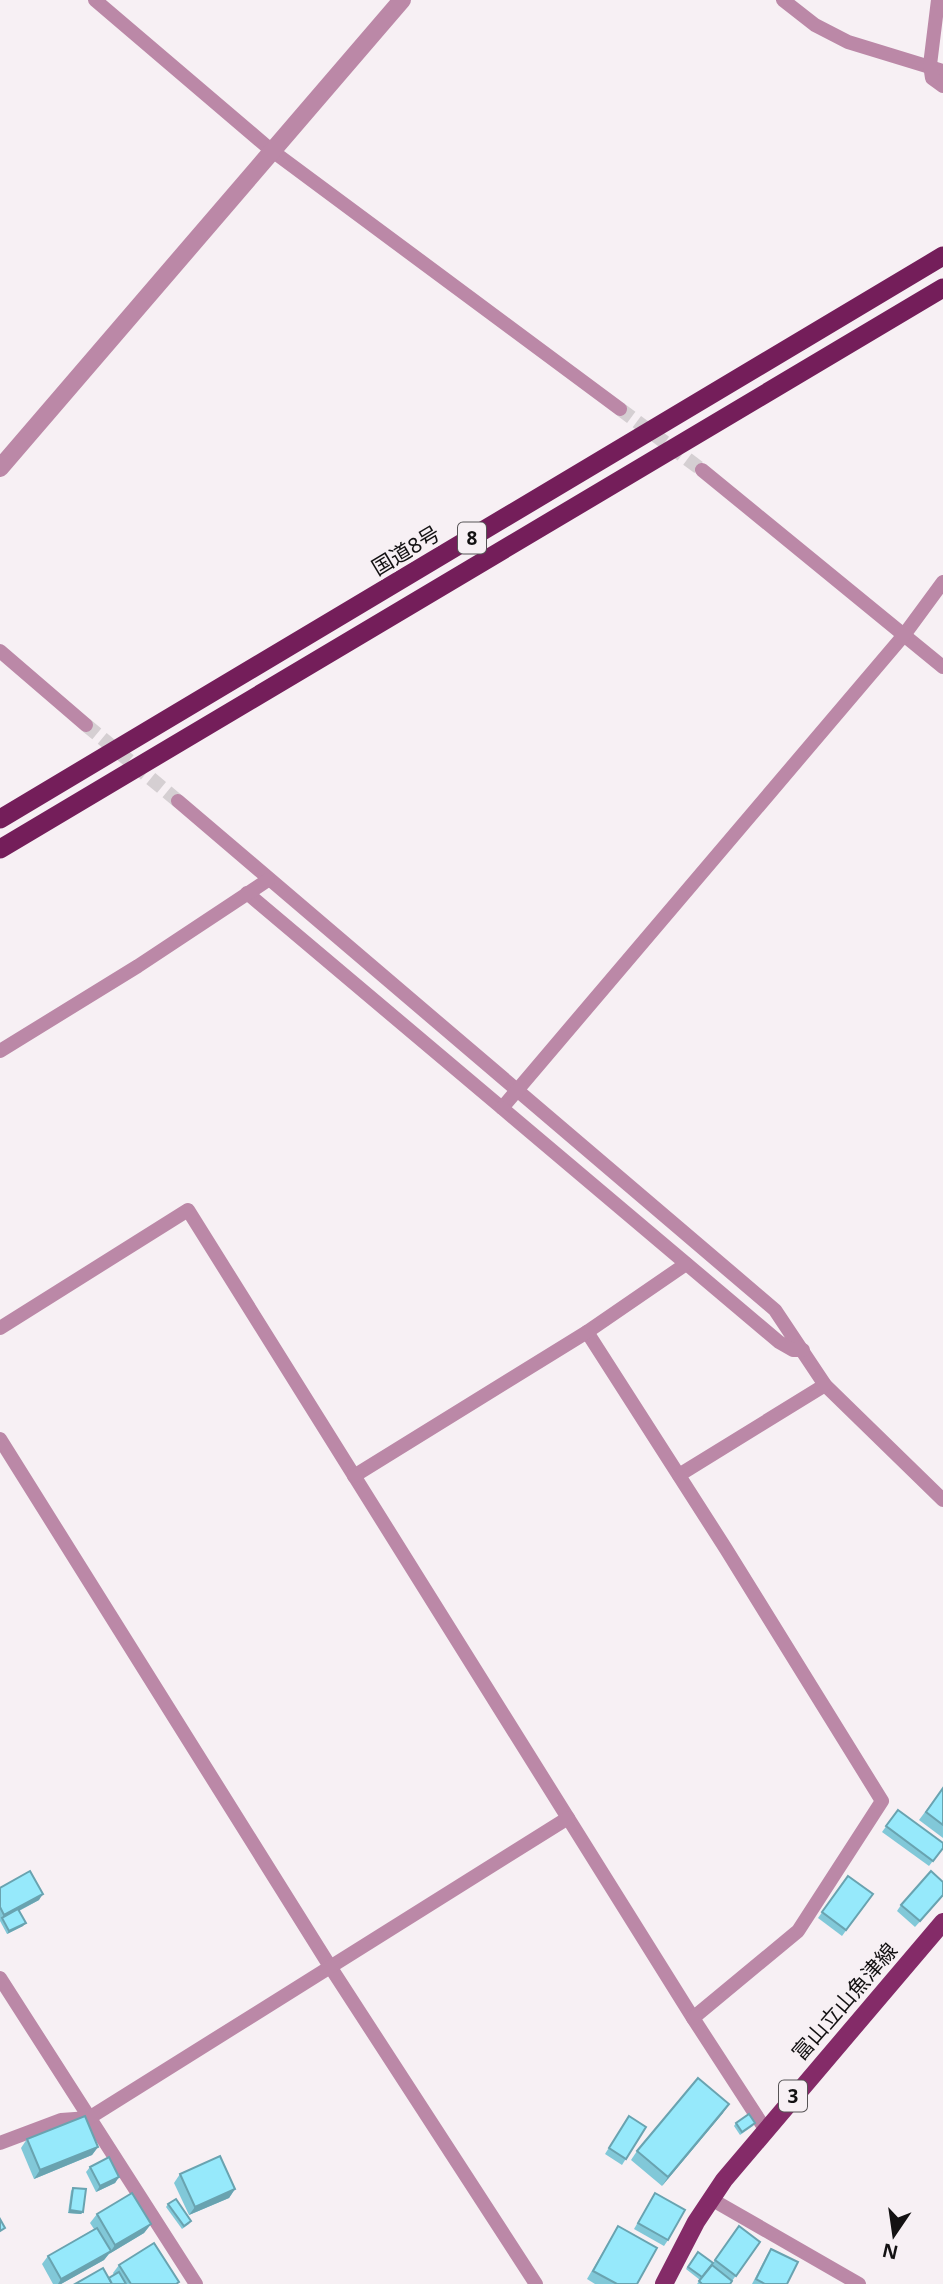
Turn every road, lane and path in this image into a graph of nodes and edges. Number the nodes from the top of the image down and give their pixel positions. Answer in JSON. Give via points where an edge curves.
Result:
{"nodes":[{"id":1,"x":96,"y":0,"type":"edge"},
{"id":2,"x":402,"y":0,"type":"edge"},
{"id":3,"x":783,"y":0,"type":"edge"},
{"id":4,"x":938,"y":0,"type":"edge"},
{"id":5,"x":937,"y":68,"type":"edge"},
{"id":6,"x":943,"y":86,"type":"edge"},
{"id":7,"x":271,"y":150,"type":"junction"},
{"id":8,"x":943,"y":256,"type":"edge"},
{"id":9,"x":943,"y":288,"type":"edge"},
{"id":10,"x":620,"y":409,"type":"tunnel mouth"},
{"id":11,"x":0,"y":468,"type":"edge"},
{"id":12,"x":702,"y":470,"type":"tunnel mouth"},
{"id":13,"x":943,"y":582,"type":"edge"},
{"id":14,"x":904,"y":635,"type":"junction"},
{"id":15,"x":0,"y":651,"type":"edge"},
{"id":16,"x":943,"y":667,"type":"edge"},
{"id":17,"x":86,"y":725,"type":"tunnel mouth"},
{"id":18,"x":178,"y":801,"type":"tunnel mouth"},
{"id":19,"x":0,"y":819,"type":"edge"},
{"id":20,"x":0,"y":849,"type":"edge"},
{"id":21,"x":268,"y":880,"type":"junction"},
{"id":22,"x":247,"y":893,"type":"junction"},
{"id":23,"x":0,"y":1051,"type":"edge"},
{"id":24,"x":518,"y":1092,"type":"junction"},
{"id":25,"x":502,"y":1108,"type":"junction"},
{"id":26,"x":686,"y":1264,"type":"junction"},
{"id":27,"x":0,"y":1328,"type":"edge"},
{"id":28,"x":587,"y":1332,"type":"junction"},
{"id":29,"x":803,"y":1350,"type":"junction"},
{"id":30,"x":825,"y":1385,"type":"junction"},
{"id":31,"x":0,"y":1439,"type":"edge"},
{"id":32,"x":679,"y":1475,"type":"junction"},
{"id":33,"x":354,"y":1476,"type":"junction"},
{"id":34,"x":943,"y":1500,"type":"edge"},
{"id":35,"x":568,"y":1818,"type":"junction"},
{"id":36,"x":943,"y":1922,"type":"edge"},
{"id":37,"x":331,"y":1968,"type":"junction"},
{"id":38,"x":0,"y":1978,"type":"edge"},
{"id":39,"x":692,"y":2018,"type":"junction"},
{"id":40,"x":89,"y":2118,"type":"junction"},
{"id":41,"x":765,"y":2129,"type":"junction"},
{"id":42,"x":0,"y":2143,"type":"edge"},
{"id":43,"x":711,"y":2199,"type":"junction"},
{"id":44,"x":196,"y":2284,"type":"edge"},
{"id":45,"x":536,"y":2284,"type":"edge"},
{"id":46,"x":664,"y":2284,"type":"edge"},
{"id":47,"x":859,"y":2284,"type":"edge"}],
"edges":[{"from":1,"to":7,"type":"street"},
{"from":2,"to":7,"type":"street"},
{"from":3,"to":5,"type":"street","via":[[848,42]]},
{"from":4,"to":5,"type":"street"},
{"from":5,"to":6,"type":"street","via":[[932,78]]},
{"from":7,"to":10,"type":"street"},
{"from":7,"to":11,"type":"street"},
{"from":8,"to":19,"type":"highway","name":"国道8号","number":"8"},
{"from":9,"to":20,"type":"highway","number":"8"},
{"from":12,"to":14,"type":"street"},
{"from":13,"to":14,"type":"street"},
{"from":14,"to":16,"type":"street"},
{"from":14,"to":24,"type":"street"},
{"from":15,"to":17,"type":"street"},
{"from":18,"to":21,"type":"street"},
{"from":21,"to":22,"type":"street"},
{"from":21,"to":24,"type":"street"},
{"from":22,"to":23,"type":"street"},
{"from":22,"to":25,"type":"street"},
{"from":24,"to":25,"type":"street"},
{"from":24,"to":29,"type":"street","via":[[775,1310]]},
{"from":25,"to":26,"type":"street"},
{"from":26,"to":28,"type":"street"},
{"from":26,"to":29,"type":"street","via":[[779,1342]]},
{"from":27,"to":33,"type":"street","via":[[188,1210]]},
{"from":28,"to":32,"type":"street"},
{"from":28,"to":33,"type":"street"},
{"from":29,"to":30,"type":"street"},
{"from":30,"to":32,"type":"street"},
{"from":30,"to":34,"type":"street"},
{"from":31,"to":37,"type":"street"},
{"from":32,"to":39,"type":"street","via":[[881,1801],[798,1931]]},
{"from":33,"to":35,"type":"street"},
{"from":35,"to":37,"type":"street"},
{"from":35,"to":39,"type":"street"},
{"from":36,"to":41,"type":"main road","name":"富山立山魚津線","number":"3"},
{"from":37,"to":40,"type":"street"},
{"from":37,"to":45,"type":"street"},
{"from":38,"to":40,"type":"street"},
{"from":39,"to":41,"type":"street"},
{"from":40,"to":42,"type":"street","via":[[61,2120]]},
{"from":40,"to":44,"type":"street"},
{"from":41,"to":43,"type":"main road","name":"富山立山魚津線","number":"3"},
{"from":43,"to":46,"type":"main road","name":"富山立山魚津線","number":"3"},
{"from":43,"to":47,"type":"street"}]}
